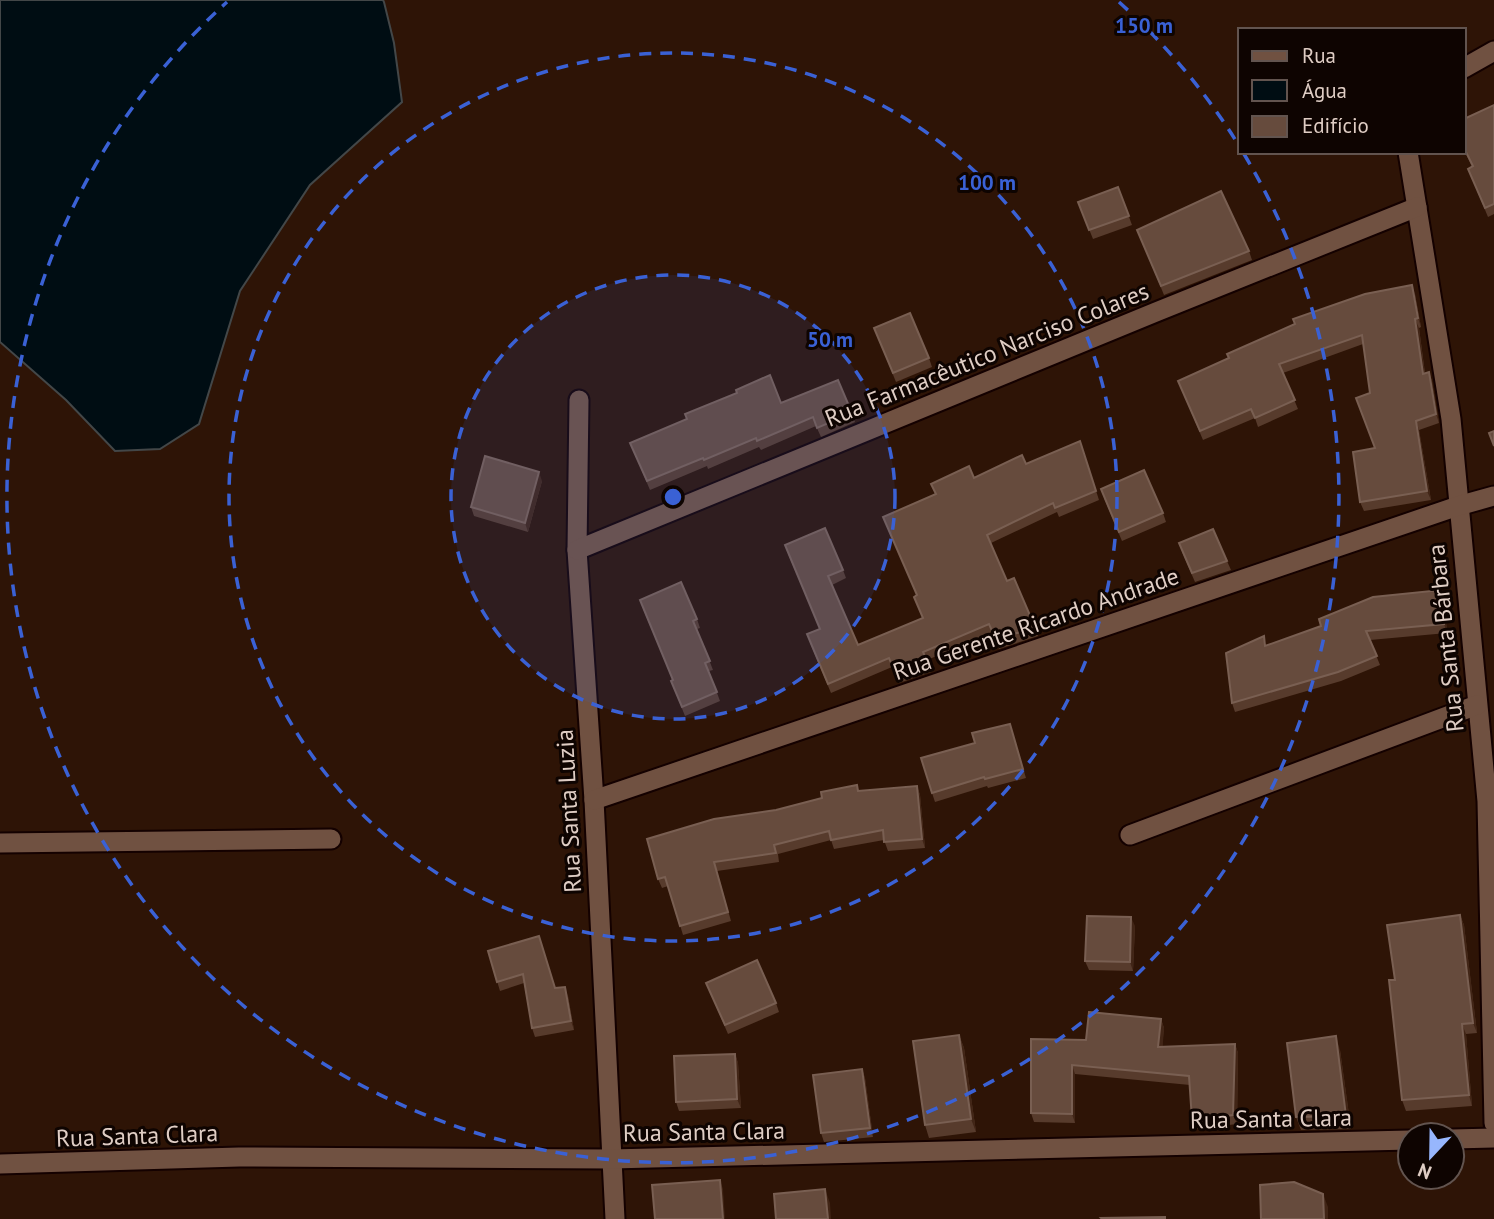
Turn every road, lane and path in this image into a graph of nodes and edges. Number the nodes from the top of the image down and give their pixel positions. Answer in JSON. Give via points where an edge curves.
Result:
{"nodes":[{"id":1,"x":1494,"y":51,"type":"edge"},
{"id":2,"x":1466,"y":67,"type":"edge"},
{"id":3,"x":1408,"y":154,"type":"edge"},
{"id":4,"x":1417,"y":207,"type":"junction"},
{"id":5,"x":579,"y":400,"type":"dead end"},
{"id":6,"x":1494,"y":496,"type":"edge"},
{"id":7,"x":1458,"y":506,"type":"junction"},
{"id":8,"x":577,"y":550,"type":"junction"},
{"id":9,"x":1477,"y":705,"type":"junction"},
{"id":10,"x":594,"y":800,"type":"junction"},
{"id":11,"x":1490,"y":801,"type":"edge"},
{"id":12,"x":1129,"y":835,"type":"dead end"},
{"id":13,"x":331,"y":839,"type":"dead end"},
{"id":14,"x":0,"y":843,"type":"edge"},
{"id":15,"x":1494,"y":1124,"type":"edge"},
{"id":16,"x":1494,"y":1138,"type":"edge"},
{"id":17,"x":1466,"y":1139,"type":"edge"},
{"id":18,"x":1396,"y":1140,"type":"edge"},
{"id":19,"x":611,"y":1158,"type":"junction"},
{"id":20,"x":0,"y":1164,"type":"edge"},
{"id":21,"x":615,"y":1219,"type":"edge"}],
"edges":[{"from":1,"to":2,"type":"street"},
{"from":3,"to":4,"type":"street","name":"Rua Santa Bárbara"},
{"from":4,"to":7,"type":"street","name":"Rua Santa Bárbara","via":[[1451,419]]},
{"from":4,"to":8,"type":"street","name":"Rua Farmacêutico Narciso Colares"},
{"from":5,"to":8,"type":"street","name":"Rua Santa Luzia"},
{"from":6,"to":7,"type":"street","name":"Rua Gerente Ricardo Andrade"},
{"from":7,"to":9,"type":"street","name":"Rua Santa Bárbara"},
{"from":7,"to":10,"type":"street","name":"Rua Gerente Ricardo Andrade"},
{"from":8,"to":10,"type":"street","name":"Rua Santa Luzia"},
{"from":9,"to":11,"type":"street","name":"Rua Santa Bárbara"},
{"from":9,"to":12,"type":"street"},
{"from":10,"to":19,"type":"street","name":"Rua Santa Luzia"},
{"from":11,"to":15,"type":"street","name":"Rua Santa Bárbara"},
{"from":13,"to":14,"type":"street"},
{"from":16,"to":17,"type":"street"},
{"from":18,"to":19,"type":"street","name":"Rua Santa Clara"},
{"from":19,"to":20,"type":"street","name":"Rua Santa Clara","via":[[239,1157]]},
{"from":19,"to":21,"type":"street","name":"Rua Santa Luzia"}]}
